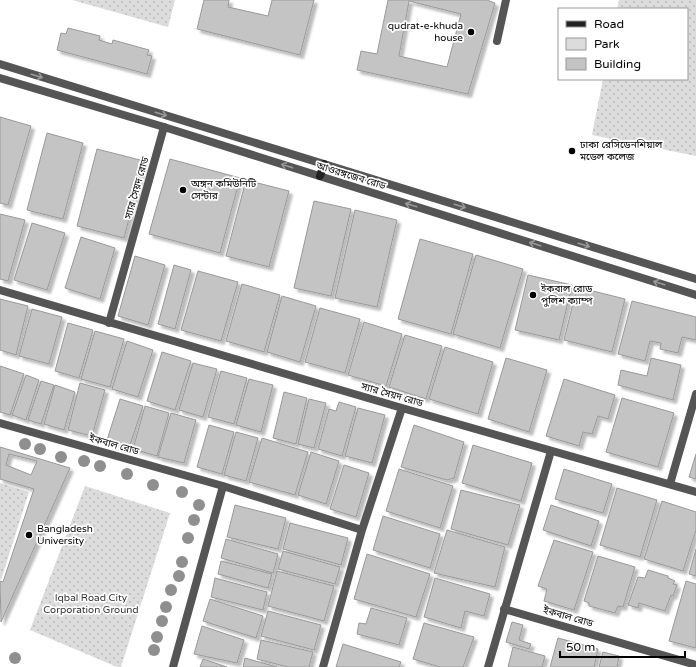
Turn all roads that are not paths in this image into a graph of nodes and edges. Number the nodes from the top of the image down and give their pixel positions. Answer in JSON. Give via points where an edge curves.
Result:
{"nodes":[{"id":1,"x":506,"y":0,"type":"edge"},
{"id":2,"x":497,"y":41,"type":"dead end"},
{"id":3,"x":0,"y":64,"type":"edge"},
{"id":4,"x":0,"y":78,"type":"edge"},
{"id":5,"x":164,"y":127,"type":"junction"},
{"id":6,"x":324,"y":164,"type":"junction"},
{"id":7,"x":320,"y":176,"type":"junction"},
{"id":8,"x":696,"y":280,"type":"edge"},
{"id":9,"x":0,"y":290,"type":"edge"},
{"id":10,"x":696,"y":295,"type":"edge"},
{"id":11,"x":110,"y":323,"type":"junction"},
{"id":12,"x":696,"y":394,"type":"edge"},
{"id":13,"x":402,"y":408,"type":"junction"},
{"id":14,"x":0,"y":423,"type":"edge"},
{"id":15,"x":551,"y":451,"type":"junction"},
{"id":16,"x":670,"y":484,"type":"junction"},
{"id":17,"x":223,"y":486,"type":"junction"},
{"id":18,"x":696,"y":492,"type":"edge"},
{"id":19,"x":362,"y":530,"type":"junction"},
{"id":20,"x":504,"y":609,"type":"junction"},
{"id":21,"x":696,"y":665,"type":"edge"},
{"id":22,"x":173,"y":667,"type":"edge"},
{"id":23,"x":323,"y":667,"type":"edge"},
{"id":24,"x":488,"y":667,"type":"edge"}],
"edges":[{"from":1,"to":2,"type":"street"},
{"from":3,"to":6,"type":"street","name":"আওরঙ্গজেব রোড","one_way":true},
{"from":4,"to":5,"type":"street","name":"আওরঙ্গজেব রোড"},
{"from":7,"to":5,"type":"street","name":"আওরঙ্গজেব রোড","one_way":true},
{"from":5,"to":11,"type":"street","name":"স্যার সৈয়দ রোড"},
{"from":6,"to":7,"type":"main road"},
{"from":6,"to":8,"type":"street","name":"আওরঙ্গজেব রোড","one_way":true},
{"from":10,"to":7,"type":"street","name":"আওরঙ্গজেব রোড","one_way":true},
{"from":9,"to":11,"type":"street","name":"স্যার সৈয়দ রোড"},
{"from":11,"to":13,"type":"street","name":"স্যার সৈয়দ রোড"},
{"from":12,"to":16,"type":"street"},
{"from":13,"to":15,"type":"street","name":"স্যার সৈয়দ রোড"},
{"from":13,"to":19,"type":"street"},
{"from":14,"to":17,"type":"street","name":"ইকবাল রোড"},
{"from":15,"to":16,"type":"street","name":"স্যার সৈয়দ রোড"},
{"from":15,"to":20,"type":"street"},
{"from":16,"to":18,"type":"street","name":"স্যার সৈয়দ রোড"},
{"from":17,"to":19,"type":"street","name":"ইকবাল রোড"},
{"from":17,"to":22,"type":"street"},
{"from":19,"to":23,"type":"street"},
{"from":20,"to":21,"type":"street","name":"ইকবাল রোড"},
{"from":20,"to":24,"type":"street"}]}
